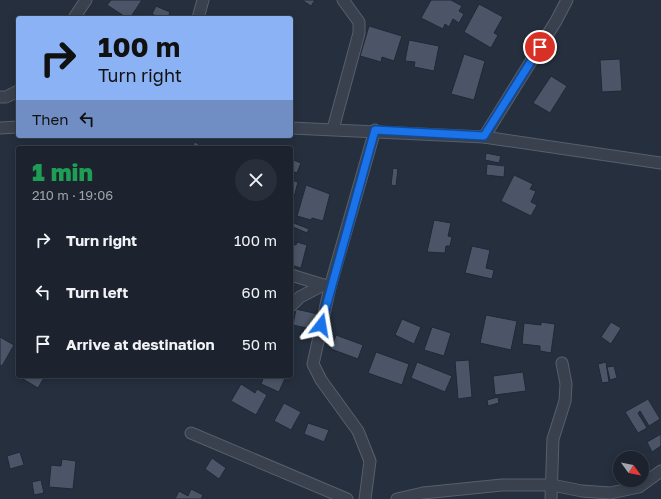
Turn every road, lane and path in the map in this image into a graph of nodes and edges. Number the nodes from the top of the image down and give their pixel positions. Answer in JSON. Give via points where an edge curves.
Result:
{"nodes":[{"id":1,"x":86,"y":0,"type":"edge"},
{"id":2,"x":203,"y":0,"type":"edge"},
{"id":3,"x":343,"y":0,"type":"edge"},
{"id":4,"x":567,"y":0,"type":"edge"},
{"id":5,"x":75,"y":16,"type":"edge"},
{"id":6,"x":199,"y":16,"type":"edge"},
{"id":7,"x":16,"y":92,"type":"edge"},
{"id":8,"x":0,"y":97,"type":"edge"},
{"id":9,"x":16,"y":127,"type":"edge"},
{"id":10,"x":0,"y":128,"type":"edge"},
{"id":11,"x":293,"y":128,"type":"edge"},
{"id":12,"x":333,"y":129,"type":"junction"},
{"id":13,"x":375,"y":130,"type":"junction"},
{"id":14,"x":484,"y":136,"type":"junction"},
{"id":15,"x":661,"y":163,"type":"edge"},
{"id":16,"x":293,"y":277,"type":"edge"},
{"id":17,"x":327,"y":286,"type":"junction"},
{"id":18,"x":293,"y":304,"type":"edge"},
{"id":19,"x":562,"y":363,"type":"dead end"},
{"id":20,"x":192,"y":433,"type":"dead end"},
{"id":21,"x":661,"y":471,"type":"edge"},
{"id":22,"x":552,"y":485,"type":"junction"},
{"id":23,"x":347,"y":499,"type":"edge"},
{"id":24,"x":366,"y":499,"type":"edge"},
{"id":25,"x":397,"y":499,"type":"edge"},
{"id":26,"x":551,"y":499,"type":"edge"}],
"edges":[{"from":1,"to":5,"type":"street"},
{"from":2,"to":6,"type":"street"},
{"from":3,"to":12,"type":"street","via":[[359,22],[359,33]]},
{"from":4,"to":14,"type":"street"},
{"from":7,"to":8,"type":"street"},
{"from":9,"to":10,"type":"street"},
{"from":11,"to":12,"type":"street"},
{"from":12,"to":13,"type":"street"},
{"from":13,"to":14,"type":"street"},
{"from":13,"to":17,"type":"street"},
{"from":14,"to":15,"type":"street"},
{"from":16,"to":17,"type":"street"},
{"from":17,"to":18,"type":"street","via":[[300,297]]},
{"from":17,"to":24,"type":"street","via":[[313,364],[321,380],[358,432],[370,461]]},
{"from":19,"to":22,"type":"street","via":[[566,384],[565,401],[553,439]]},
{"from":20,"to":23,"type":"street"},
{"from":21,"to":22,"type":"street","via":[[639,487],[610,493]]},
{"from":22,"to":25,"type":"street","via":[[479,488],[424,493]]},
{"from":22,"to":26,"type":"street"}]}
